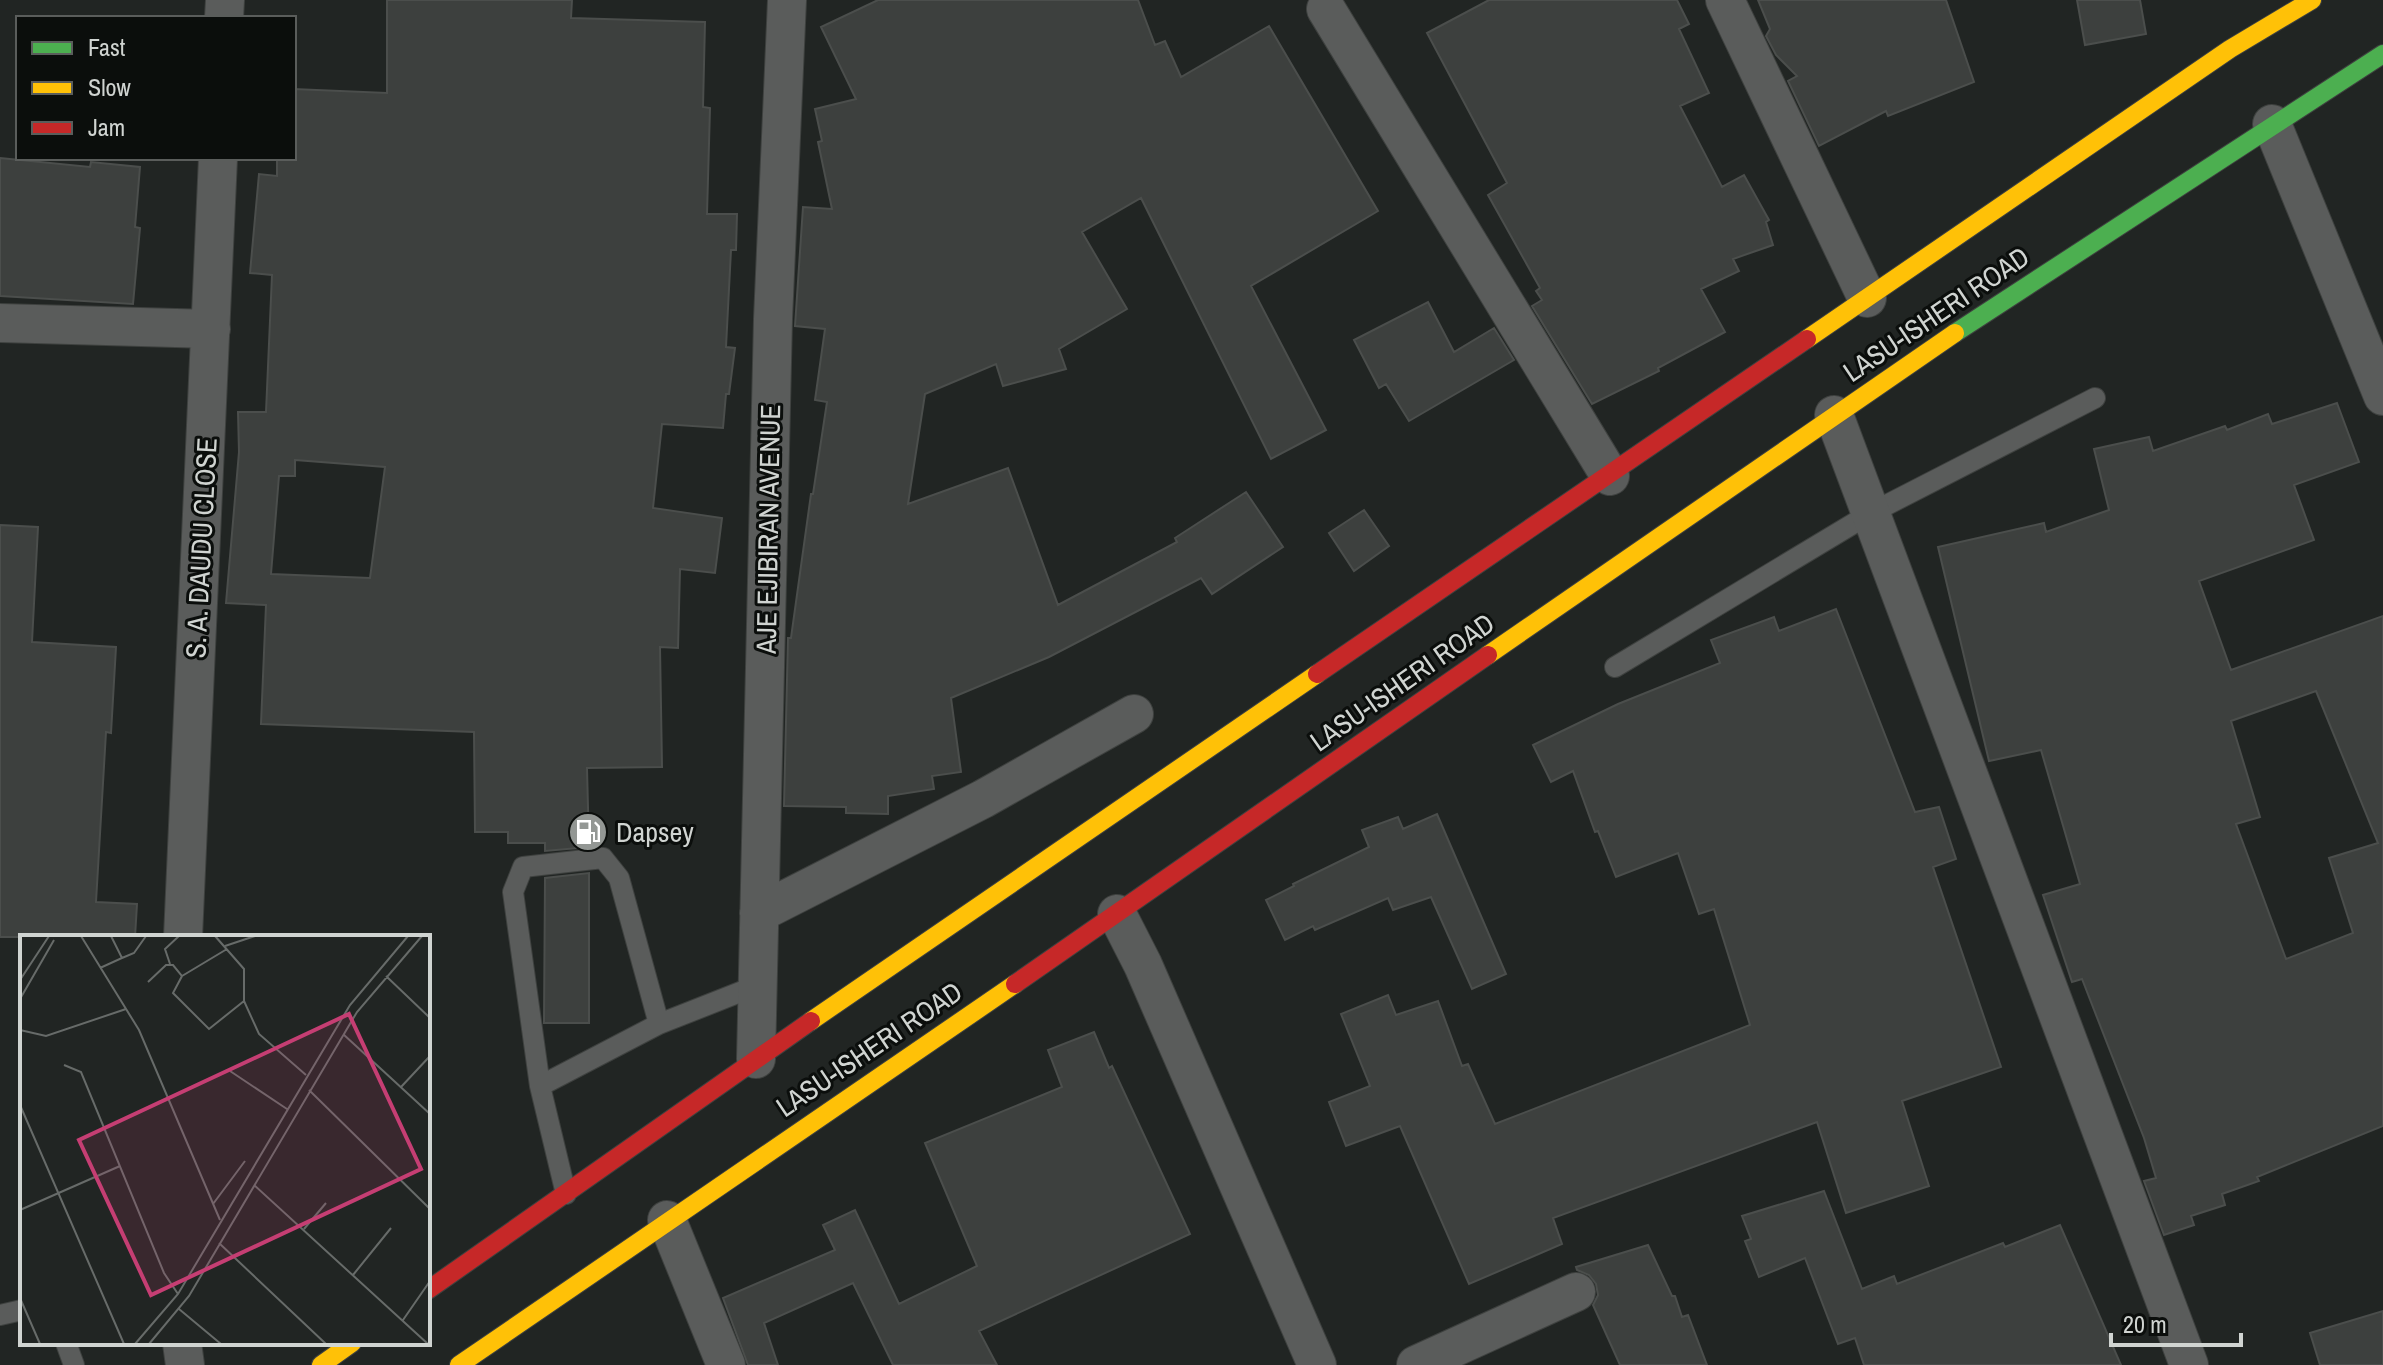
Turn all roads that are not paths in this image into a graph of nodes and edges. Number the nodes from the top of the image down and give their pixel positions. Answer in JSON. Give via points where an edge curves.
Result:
{"nodes":[{"id":1,"x":787,"y":0,"type":"edge"},
{"id":2,"x":1725,"y":0,"type":"edge"},
{"id":3,"x":2312,"y":0,"type":"edge"},
{"id":4,"x":1326,"y":9,"type":"dead end"},
{"id":5,"x":2383,"y":54,"type":"edge"},
{"id":6,"x":2272,"y":124,"type":"junction"},
{"id":7,"x":218,"y":160,"type":"edge"},
{"id":8,"x":1867,"y":298,"type":"junction"},
{"id":9,"x":0,"y":323,"type":"edge"},
{"id":10,"x":211,"y":329,"type":"junction"},
{"id":11,"x":2383,"y":396,"type":"edge"},
{"id":12,"x":2095,"y":398,"type":"dead end"},
{"id":13,"x":1834,"y":415,"type":"junction"},
{"id":14,"x":1610,"y":476,"type":"junction"},
{"id":15,"x":1871,"y":513,"type":"junction"},
{"id":16,"x":1615,"y":667,"type":"dead end"},
{"id":17,"x":1134,"y":714,"type":"dead end"},
{"id":18,"x":759,"y":913,"type":"junction"},
{"id":19,"x":1117,"y":914,"type":"junction"},
{"id":20,"x":183,"y":935,"type":"edge"},
{"id":21,"x":758,"y":985,"type":"junction"},
{"id":22,"x":659,"y":1024,"type":"junction"},
{"id":23,"x":756,"y":1059,"type":"junction"},
{"id":24,"x":540,"y":1086,"type":"junction"},
{"id":25,"x":566,"y":1194,"type":"junction"},
{"id":26,"x":667,"y":1220,"type":"junction"},
{"id":27,"x":430,"y":1289,"type":"edge"},
{"id":28,"x":1576,"y":1292,"type":"dead end"},
{"id":29,"x":20,"y":1310,"type":"edge"},
{"id":30,"x":0,"y":1315,"type":"edge"},
{"id":31,"x":67,"y":1345,"type":"edge"},
{"id":32,"x":182,"y":1345,"type":"edge"},
{"id":33,"x":349,"y":1345,"type":"edge"},
{"id":34,"x":74,"y":1365,"type":"edge"},
{"id":35,"x":185,"y":1365,"type":"edge"},
{"id":36,"x":321,"y":1365,"type":"edge"},
{"id":37,"x":459,"y":1365,"type":"edge"},
{"id":38,"x":726,"y":1365,"type":"edge"},
{"id":39,"x":1317,"y":1365,"type":"edge"},
{"id":40,"x":1416,"y":1365,"type":"edge"},
{"id":41,"x":2189,"y":1365,"type":"edge"}],
"edges":[{"from":1,"to":18,"type":"street","name":"AJE EJIBIRAN AVENUE","via":[[773,319]]},
{"from":2,"to":8,"type":"street"},
{"from":3,"to":8,"type":"main road","name":"LASU-ISHERI ROAD","via":[[2230,49]]},
{"from":4,"to":14,"type":"street"},
{"from":5,"to":6,"type":"main road","name":"LASU-ISHERI ROAD"},
{"from":6,"to":11,"type":"street"},
{"from":6,"to":13,"type":"main road","name":"LASU-ISHERI ROAD"},
{"from":7,"to":10,"type":"street","name":"S. A. DAUDU CLOSE"},
{"from":8,"to":14,"type":"main road","name":"LASU-ISHERI ROAD"},
{"from":9,"to":10,"type":"street"},
{"from":10,"to":20,"type":"street","name":"S. A. DAUDU CLOSE"},
{"from":12,"to":15,"type":"lane"},
{"from":13,"to":15,"type":"street"},
{"from":13,"to":19,"type":"main road","name":"LASU-ISHERI ROAD"},
{"from":14,"to":23,"type":"main road","name":"LASU-ISHERI ROAD"},
{"from":15,"to":16,"type":"lane"},
{"from":15,"to":41,"type":"street"},
{"from":17,"to":18,"type":"street","via":[[983,799]]},
{"from":18,"to":21,"type":"street","name":"AJE EJIBIRAN AVENUE"},
{"from":19,"to":26,"type":"main road","name":"LASU-ISHERI ROAD"},
{"from":19,"to":39,"type":"street"},
{"from":21,"to":22,"type":"lane"},
{"from":21,"to":23,"type":"street","name":"AJE EJIBIRAN AVENUE"},
{"from":22,"to":24,"type":"lane"},
{"from":22,"to":24,"type":"lane","via":[[619,878],[603,858],[523,867],[513,892]]},
{"from":23,"to":25,"type":"main road","name":"LASU-ISHERI ROAD"},
{"from":24,"to":25,"type":"lane"},
{"from":25,"to":27,"type":"main road","name":"LASU-ISHERI ROAD"},
{"from":26,"to":37,"type":"main road","name":"LASU-ISHERI ROAD"},
{"from":26,"to":38,"type":"street"},
{"from":28,"to":40,"type":"street"},
{"from":29,"to":30,"type":"lane"},
{"from":31,"to":34,"type":"lane"},
{"from":32,"to":35,"type":"street"},
{"from":33,"to":36,"type":"main road"}]}
